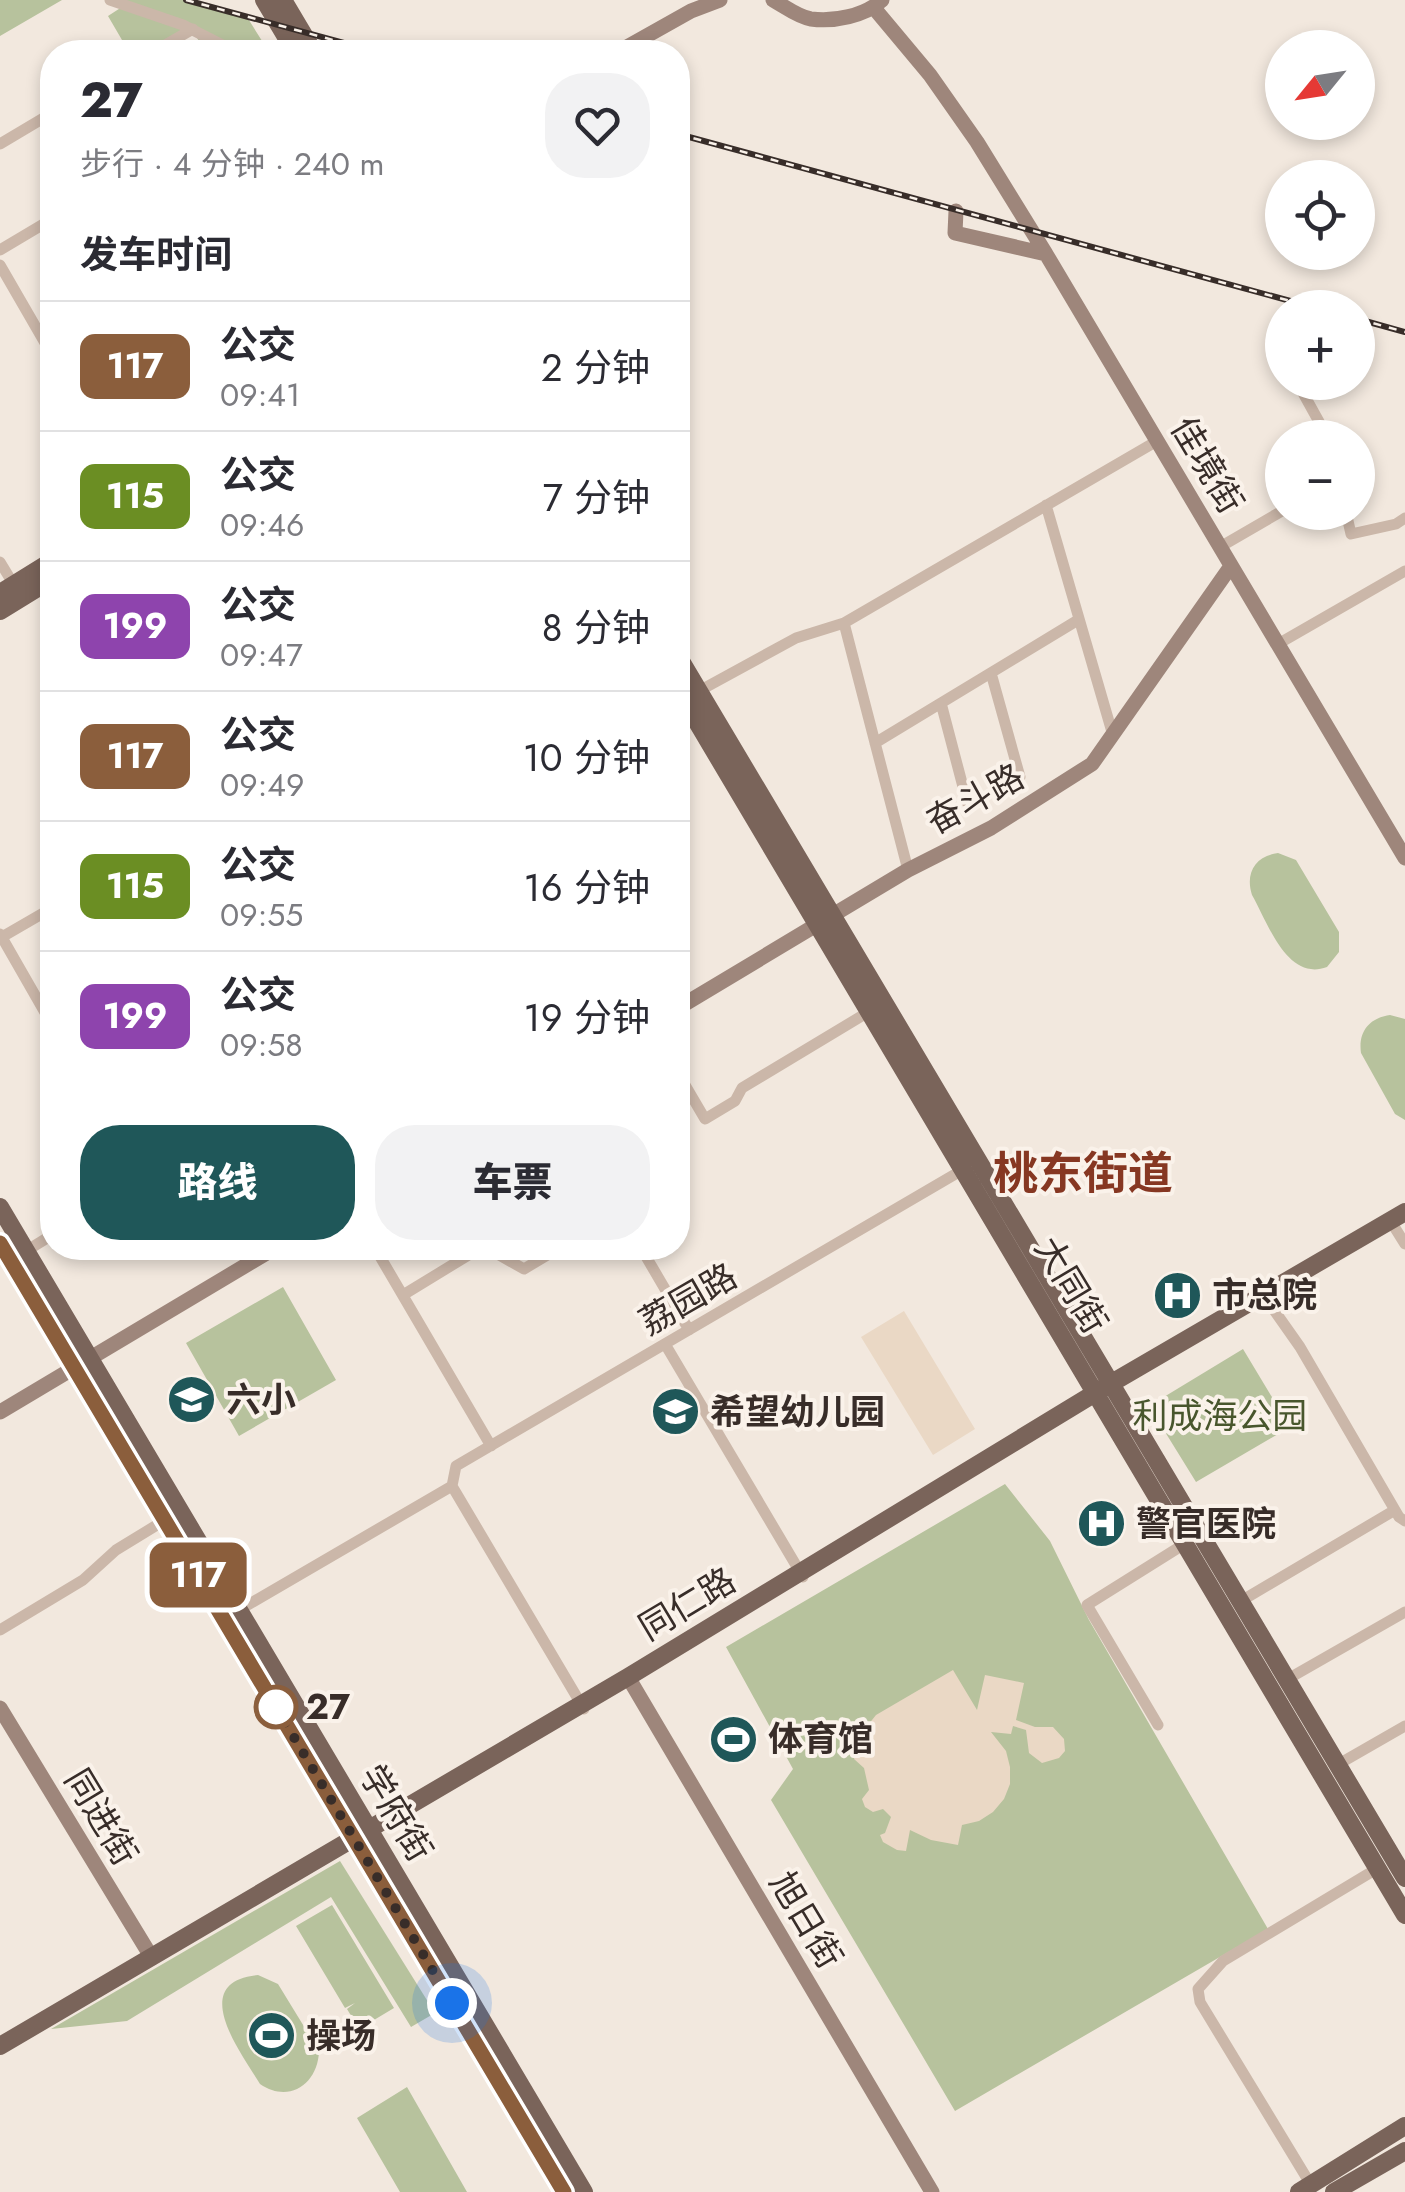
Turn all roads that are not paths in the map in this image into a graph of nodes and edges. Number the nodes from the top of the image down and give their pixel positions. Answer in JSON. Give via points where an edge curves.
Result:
{"nodes":[{"id":1,"x":110,"y":0,"type":"edge"},
{"id":2,"x":264,"y":0,"type":"edge"},
{"id":3,"x":282,"y":0,"type":"edge"},
{"id":4,"x":720,"y":0,"type":"edge"},
{"id":5,"x":773,"y":0,"type":"edge"},
{"id":6,"x":878,"y":4,"type":"edge"},
{"id":7,"x":193,"y":29,"type":"junction"},
{"id":8,"x":174,"y":40,"type":"edge"},
{"id":9,"x":214,"y":40,"type":"edge"},
{"id":10,"x":288,"y":40,"type":"edge"},
{"id":11,"x":307,"y":40,"type":"edge"},
{"id":12,"x":639,"y":40,"type":"edge"},
{"id":13,"x":40,"y":119,"type":"edge"},
{"id":14,"x":0,"y":144,"type":"edge"},
{"id":15,"x":956,"y":211,"type":"dead end"},
{"id":16,"x":40,"y":226,"type":"edge"},
{"id":17,"x":0,"y":250,"type":"edge"},
{"id":18,"x":1046,"y":254,"type":"junction"},
{"id":19,"x":0,"y":264,"type":"edge"},
{"id":20,"x":40,"y":334,"type":"edge"},
{"id":21,"x":1157,"y":442,"type":"junction"},
{"id":22,"x":1046,"y":506,"type":"junction"},
{"id":23,"x":1405,"y":518,"type":"edge"},
{"id":24,"x":1265,"y":521,"type":"edge"},
{"id":25,"x":1375,"y":529,"type":"edge"},
{"id":26,"x":1220,"y":547,"type":"junction"},
{"id":27,"x":0,"y":562,"type":"edge"},
{"id":28,"x":1232,"y":566,"type":"junction"},
{"id":29,"x":40,"y":570,"type":"edge"},
{"id":30,"x":1405,"y":571,"type":"edge"},
{"id":31,"x":40,"y":584,"type":"edge"},
{"id":32,"x":12,"y":592,"type":"edge"},
{"id":33,"x":0,"y":611,"type":"edge"},
{"id":34,"x":1078,"y":620,"type":"junction"},
{"id":35,"x":844,"y":623,"type":"junction"},
{"id":36,"x":1278,"y":644,"type":"junction"},
{"id":37,"x":991,"y":673,"type":"junction"},
{"id":38,"x":690,"y":691,"type":"edge"},
{"id":39,"x":941,"y":703,"type":"junction"},
{"id":40,"x":690,"y":707,"type":"edge"},
{"id":41,"x":1112,"y":732,"type":"junction"},
{"id":42,"x":875,"y":743,"type":"junction"},
{"id":43,"x":1020,"y":777,"type":"dead end"},
{"id":44,"x":967,"y":802,"type":"dead end"},
{"id":45,"x":1405,"y":858,"type":"edge"},
{"id":46,"x":908,"y":870,"type":"junction"},
{"id":47,"x":40,"y":914,"type":"edge"},
{"id":48,"x":826,"y":919,"type":"junction"},
{"id":49,"x":1,"y":935,"type":"edge"},
{"id":50,"x":40,"y":1001,"type":"edge"},
{"id":51,"x":690,"y":1001,"type":"edge"},
{"id":52,"x":870,"y":1012,"type":"junction"},
{"id":53,"x":690,"y":1093,"type":"edge"},
{"id":54,"x":964,"y":1169,"type":"junction"},
{"id":55,"x":0,"y":1207,"type":"edge"},
{"id":56,"x":1403,"y":1226,"type":"edge"},
{"id":57,"x":40,"y":1242,"type":"edge"},
{"id":58,"x":0,"y":1243,"type":"edge"},
{"id":59,"x":26,"y":1251,"type":"junction"},
{"id":60,"x":255,"y":1260,"type":"edge"},
{"id":61,"x":382,"y":1260,"type":"edge"},
{"id":62,"x":463,"y":1260,"type":"edge"},
{"id":63,"x":507,"y":1260,"type":"edge"},
{"id":64,"x":539,"y":1260,"type":"edge"},
{"id":65,"x":649,"y":1260,"type":"edge"},
{"id":66,"x":403,"y":1295,"type":"junction"},
{"id":67,"x":1269,"y":1303,"type":"junction"},
{"id":68,"x":689,"y":1330,"type":"junction"},
{"id":69,"x":665,"y":1344,"type":"junction"},
{"id":70,"x":82,"y":1365,"type":"junction"},
{"id":71,"x":1107,"y":1393,"type":"junction"},
{"id":72,"x":0,"y":1412,"type":"edge"},
{"id":73,"x":491,"y":1446,"type":"junction"},
{"id":74,"x":452,"y":1486,"type":"junction"},
{"id":75,"x":1395,"y":1510,"type":"junction"},
{"id":76,"x":165,"y":1520,"type":"junction"},
{"id":77,"x":1405,"y":1521,"type":"edge"},
{"id":78,"x":1186,"y":1543,"type":"junction"},
{"id":79,"x":802,"y":1576,"type":"junction"},
{"id":80,"x":1241,"y":1601,"type":"junction"},
{"id":81,"x":239,"y":1610,"type":"junction"},
{"id":82,"x":1405,"y":1612,"type":"edge"},
{"id":83,"x":0,"y":1630,"type":"edge"},
{"id":84,"x":629,"y":1680,"type":"junction"},
{"id":85,"x":1286,"y":1680,"type":"junction"},
{"id":86,"x":583,"y":1707,"type":"junction"},
{"id":87,"x":0,"y":1708,"type":"edge"},
{"id":88,"x":1158,"y":1725,"type":"dead end"},
{"id":89,"x":1405,"y":1726,"type":"edge"},
{"id":90,"x":1338,"y":1765,"type":"junction"},
{"id":91,"x":364,"y":1838,"type":"junction"},
{"id":92,"x":1378,"y":1868,"type":"junction"},
{"id":93,"x":1402,"y":1868,"type":"edge"},
{"id":94,"x":1405,"y":1914,"type":"edge"},
{"id":95,"x":152,"y":1958,"type":"junction"},
{"id":96,"x":0,"y":2050,"type":"edge"},
{"id":97,"x":1405,"y":2126,"type":"edge"},
{"id":98,"x":1405,"y":2152,"type":"edge"},
{"id":99,"x":1305,"y":2188,"type":"edge"},
{"id":100,"x":564,"y":2192,"type":"edge"},
{"id":101,"x":584,"y":2192,"type":"edge"},
{"id":102,"x":932,"y":2192,"type":"edge"},
{"id":103,"x":1334,"y":2192,"type":"edge"}],
"edges":[{"from":1,"to":7,"type":"street"},
{"from":2,"to":10,"type":"main road"},
{"from":3,"to":11,"type":"main road"},
{"from":4,"to":12,"type":"street"},
{"from":5,"to":6,"type":"street","via":[[808,19],[850,16]]},
{"from":6,"to":18,"type":"street","name":"佳境街"},
{"from":7,"to":8,"type":"street"},
{"from":7,"to":9,"type":"street"},
{"from":13,"to":14,"type":"street"},
{"from":15,"to":18,"type":"street","via":[[955,233]]},
{"from":16,"to":17,"type":"street"},
{"from":18,"to":21,"type":"street","name":"佳境街"},
{"from":19,"to":20,"type":"street"},
{"from":21,"to":22,"type":"street"},
{"from":21,"to":26,"type":"street","name":"佳境街"},
{"from":22,"to":34,"type":"street"},
{"from":22,"to":35,"type":"street"},
{"from":23,"to":25,"type":"street"},
{"from":24,"to":26,"type":"street"},
{"from":26,"to":28,"type":"street","name":"佳境街"},
{"from":27,"to":32,"type":"street"},
{"from":28,"to":36,"type":"street","name":"佳境街"},
{"from":28,"to":41,"type":"street","name":"奋斗路"},
{"from":29,"to":32,"type":"main road"},
{"from":30,"to":36,"type":"street"},
{"from":31,"to":32,"type":"main road"},
{"from":32,"to":33,"type":"main road"},
{"from":34,"to":37,"type":"street"},
{"from":34,"to":41,"type":"street"},
{"from":35,"to":38,"type":"street","via":[[796,638]]},
{"from":35,"to":42,"type":"street"},
{"from":36,"to":45,"type":"street","name":"佳境街"},
{"from":37,"to":39,"type":"street"},
{"from":37,"to":43,"type":"street"},
{"from":39,"to":42,"type":"street"},
{"from":39,"to":44,"type":"street"},
{"from":40,"to":48,"type":"main road","name":"大同街"},
{"from":41,"to":46,"type":"street","name":"奋斗路","via":[[1092,764],[991,828]]},
{"from":42,"to":46,"type":"street"},
{"from":46,"to":48,"type":"street","name":"奋斗路"},
{"from":47,"to":49,"type":"street"},
{"from":48,"to":51,"type":"street","name":"奋斗路"},
{"from":48,"to":52,"type":"main road","name":"大同街"},
{"from":48,"to":71,"type":"main road","name":"大同街"},
{"from":49,"to":50,"type":"street"},
{"from":52,"to":53,"type":"street","via":[[742,1088],[735,1101],[706,1119]]},
{"from":52,"to":54,"type":"main road","name":"大同街"},
{"from":54,"to":68,"type":"street","name":"荔园路"},
{"from":54,"to":71,"type":"main road","name":"大同街"},
{"from":55,"to":59,"type":"main road","name":"学府街"},
{"from":56,"to":67,"type":"main road","name":"同仁路"},
{"from":56,"to":71,"type":"main road","name":"同仁路"},
{"from":57,"to":59,"type":"street"},
{"from":58,"to":70,"type":"main road","name":"学府街"},
{"from":59,"to":70,"type":"main road","name":"学府街"},
{"from":60,"to":70,"type":"street"},
{"from":61,"to":66,"type":"street"},
{"from":62,"to":66,"type":"street"},
{"from":63,"to":64,"type":"street","via":[[524,1269]]},
{"from":65,"to":68,"type":"street"},
{"from":66,"to":73,"type":"street"},
{"from":67,"to":71,"type":"main road","name":"同仁路"},
{"from":67,"to":75,"type":"street"},
{"from":68,"to":69,"type":"street","name":"荔园路"},
{"from":69,"to":73,"type":"street","name":"荔园路"},
{"from":69,"to":79,"type":"street"},
{"from":70,"to":72,"type":"street"},
{"from":70,"to":76,"type":"main road","name":"学府街"},
{"from":70,"to":81,"type":"main road","name":"学府街"},
{"from":71,"to":78,"type":"main road","name":"大同街"},
{"from":71,"to":79,"type":"main road","name":"同仁路"},
{"from":71,"to":80,"type":"main road","name":"大同街"},
{"from":73,"to":74,"type":"street","name":"荔园路","via":[[456,1466]]},
{"from":74,"to":81,"type":"street","name":"荔园路"},
{"from":74,"to":86,"type":"street"},
{"from":75,"to":77,"type":"street"},
{"from":75,"to":80,"type":"street"},
{"from":76,"to":83,"type":"street"},
{"from":76,"to":91,"type":"main road","name":"学府街"},
{"from":78,"to":88,"type":"street","via":[[1087,1605]]},
{"from":78,"to":92,"type":"main road","name":"大同街"},
{"from":79,"to":84,"type":"main road","name":"同仁路"},
{"from":80,"to":85,"type":"main road","name":"大同街"},
{"from":81,"to":91,"type":"main road","name":"学府街"},
{"from":82,"to":85,"type":"street"},
{"from":84,"to":86,"type":"main road","name":"同仁路"},
{"from":84,"to":102,"type":"street","name":"旭日街"},
{"from":85,"to":90,"type":"main road","name":"大同街"},
{"from":86,"to":91,"type":"main road","name":"同仁路"},
{"from":87,"to":95,"type":"street","name":"同进街"},
{"from":89,"to":90,"type":"street"},
{"from":90,"to":93,"type":"main road","name":"大同街"},
{"from":91,"to":95,"type":"main road","name":"同仁路"},
{"from":91,"to":96,"type":"main road","name":"同仁路"},
{"from":91,"to":100,"type":"main road","name":"学府街"},
{"from":91,"to":101,"type":"main road","name":"学府街"},
{"from":92,"to":94,"type":"main road","name":"大同街"},
{"from":92,"to":99,"type":"street","via":[[1222,1960],[1198,1988]]},
{"from":95,"to":96,"type":"main road","name":"同仁路"},
{"from":97,"to":99,"type":"main road"},
{"from":98,"to":103,"type":"main road"}]}
